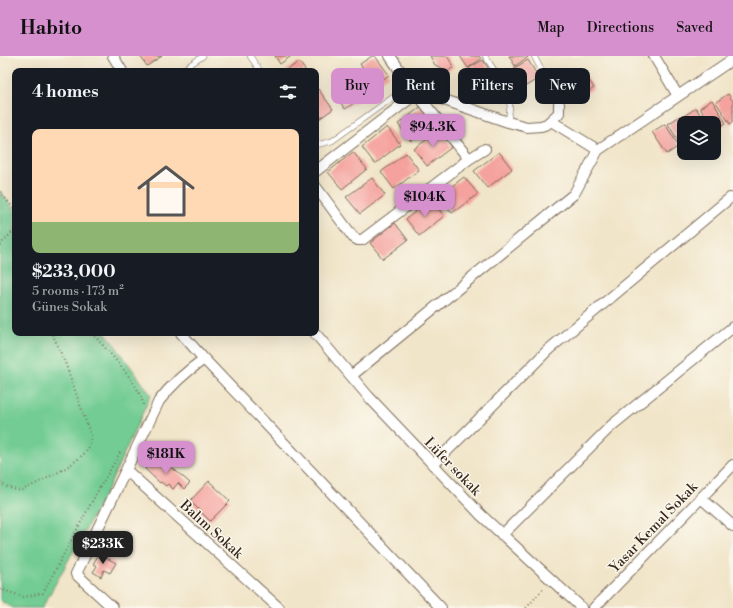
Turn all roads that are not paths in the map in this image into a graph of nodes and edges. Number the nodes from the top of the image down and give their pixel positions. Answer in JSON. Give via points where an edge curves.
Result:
{"nodes":[{"id":1,"x":113,"y":56,"type":"edge"},
{"id":2,"x":203,"y":56,"type":"edge"},
{"id":3,"x":250,"y":56,"type":"edge"},
{"id":4,"x":390,"y":56,"type":"edge"},
{"id":5,"x":485,"y":56,"type":"edge"},
{"id":6,"x":534,"y":56,"type":"edge"},
{"id":7,"x":654,"y":56,"type":"edge"},
{"id":8,"x":733,"y":59,"type":"edge"},
{"id":9,"x":120,"y":68,"type":"edge"},
{"id":10,"x":185,"y":68,"type":"edge"},
{"id":11,"x":258,"y":68,"type":"edge"},
{"id":12,"x":399,"y":68,"type":"edge"},
{"id":13,"x":540,"y":68,"type":"edge"},
{"id":14,"x":678,"y":96,"type":"junction"},
{"id":15,"x":450,"y":102,"type":"edge"},
{"id":16,"x":392,"y":103,"type":"edge"},
{"id":17,"x":396,"y":104,"type":"edge"},
{"id":18,"x":426,"y":104,"type":"edge"},
{"id":19,"x":559,"y":104,"type":"edge"},
{"id":20,"x":551,"y":121,"type":"junction"},
{"id":21,"x":508,"y":122,"type":"junction"},
{"id":22,"x":319,"y":144,"type":"edge"},
{"id":23,"x":485,"y":149,"type":"dead end"},
{"id":24,"x":598,"y":150,"type":"junction"},
{"id":25,"x":469,"y":159,"type":"junction"},
{"id":26,"x":319,"y":168,"type":"edge"},
{"id":27,"x":319,"y":192,"type":"edge"},
{"id":28,"x":730,"y":198,"type":"dead end"},
{"id":29,"x":733,"y":327,"type":"edge"},
{"id":30,"x":184,"y":336,"type":"edge"},
{"id":31,"x":318,"y":336,"type":"edge"},
{"id":32,"x":204,"y":359,"type":"junction"},
{"id":33,"x":351,"y":376,"type":"junction"},
{"id":34,"x":433,"y":465,"type":"junction"},
{"id":35,"x":733,"y":465,"type":"edge"},
{"id":36,"x":126,"y":470,"type":"junction"},
{"id":37,"x":701,"y":498,"type":"junction"},
{"id":38,"x":733,"y":526,"type":"edge"},
{"id":39,"x":502,"y":535,"type":"junction"},
{"id":40,"x":113,"y":608,"type":"edge"},
{"id":41,"x":279,"y":608,"type":"edge"},
{"id":42,"x":441,"y":608,"type":"edge"},
{"id":43,"x":582,"y":608,"type":"edge"},
{"id":44,"x":594,"y":608,"type":"edge"}],
"edges":[{"from":1,"to":9,"type":"street"},
{"from":2,"to":10,"type":"lane"},
{"from":3,"to":11,"type":"lane"},
{"from":4,"to":12,"type":"street"},
{"from":5,"to":21,"type":"lane","via":[[506,88],[510,106]]},
{"from":6,"to":13,"type":"lane"},
{"from":7,"to":14,"type":"street"},
{"from":8,"to":14,"type":"street"},
{"from":14,"to":24,"type":"street"},
{"from":15,"to":21,"type":"street"},
{"from":16,"to":22,"type":"lane","via":[[332,141]]},
{"from":17,"to":26,"type":"street"},
{"from":18,"to":25,"type":"street"},
{"from":19,"to":20,"type":"street","via":[[559,113]]},
{"from":20,"to":21,"type":"street","via":[[541,126],[527,127]]},
{"from":20,"to":24,"type":"street"},
{"from":23,"to":25,"type":"street"},
{"from":24,"to":33,"type":"street","via":[[574,194]]},
{"from":25,"to":27,"type":"street","via":[[362,240],[353,237]]},
{"from":28,"to":34,"type":"street","via":[[548,350]]},
{"from":29,"to":39,"type":"street","via":[[611,426]]},
{"from":30,"to":32,"type":"street"},
{"from":31,"to":33,"type":"street","name":"Lüfer sokak"},
{"from":32,"to":36,"type":"street","via":[[191,368],[159,400]]},
{"from":32,"to":42,"type":"street"},
{"from":33,"to":34,"type":"street","name":"Lüfer sokak"},
{"from":34,"to":39,"type":"street","name":"Lüfer sokak"},
{"from":35,"to":37,"type":"street","name":"Yasar Kemal Sokak"},
{"from":36,"to":40,"type":"street","via":[[76,574]]},
{"from":36,"to":41,"type":"street","name":"Balım Sokak"},
{"from":37,"to":38,"type":"street"},
{"from":37,"to":44,"type":"street","name":"Yasar Kemal Sokak"},
{"from":39,"to":43,"type":"street","name":"Lüfer sokak"}]}
